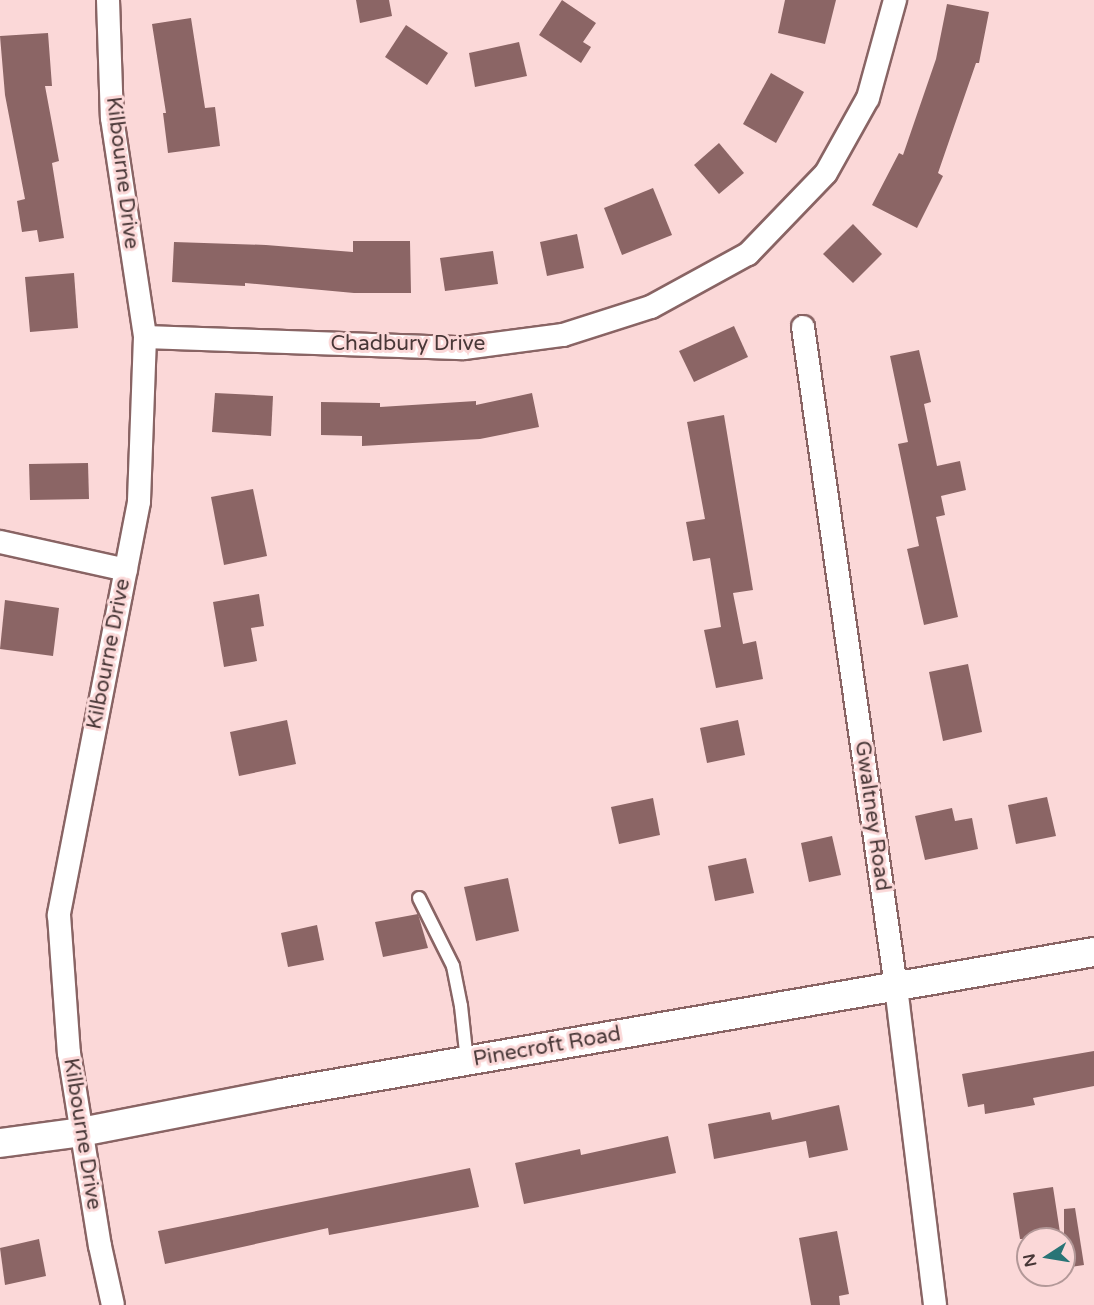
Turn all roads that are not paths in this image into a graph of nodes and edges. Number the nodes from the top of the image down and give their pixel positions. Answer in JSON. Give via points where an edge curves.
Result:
{"nodes":[{"id":1,"x":108,"y":0,"type":"edge"},
{"id":2,"x":895,"y":0,"type":"edge"},
{"id":3,"x":804,"y":327,"type":"dead end"},
{"id":4,"x":145,"y":337,"type":"junction"},
{"id":5,"x":0,"y":542,"type":"edge"},
{"id":6,"x":126,"y":570,"type":"junction"},
{"id":7,"x":419,"y":898,"type":"dead end"},
{"id":8,"x":1094,"y":952,"type":"edge"},
{"id":9,"x":896,"y":987,"type":"junction"},
{"id":10,"x":467,"y":1061,"type":"junction"},
{"id":11,"x":81,"y":1132,"type":"junction"},
{"id":12,"x":0,"y":1143,"type":"edge"},
{"id":13,"x":112,"y":1305,"type":"edge"},
{"id":14,"x":935,"y":1305,"type":"edge"}],
"edges":[{"from":1,"to":4,"type":"street","name":"Kilbourne Drive","via":[[111,118]]},
{"from":2,"to":4,"type":"street","name":"Chadbury Drive","via":[[868,98],[826,173],[748,254],[651,307],[563,335],[464,348]]},
{"from":3,"to":9,"type":"street","name":"Gwaltney Road"},
{"from":4,"to":6,"type":"street","name":"Kilbourne Drive","via":[[139,502]]},
{"from":5,"to":6,"type":"street"},
{"from":6,"to":11,"type":"street","name":"Kilbourne Drive","via":[[59,915],[69,1053]]},
{"from":7,"to":10,"type":"lane","via":[[453,966]]},
{"from":8,"to":9,"type":"street","name":"Pinecroft Road"},
{"from":9,"to":10,"type":"street","name":"Pinecroft Road"},
{"from":9,"to":14,"type":"street","name":"Gwaltney Road"},
{"from":10,"to":11,"type":"street","name":"Pinecroft Road"},
{"from":11,"to":12,"type":"street","name":"Pinecroft Road"},
{"from":11,"to":13,"type":"street","name":"Kilbourne Drive"}]}
